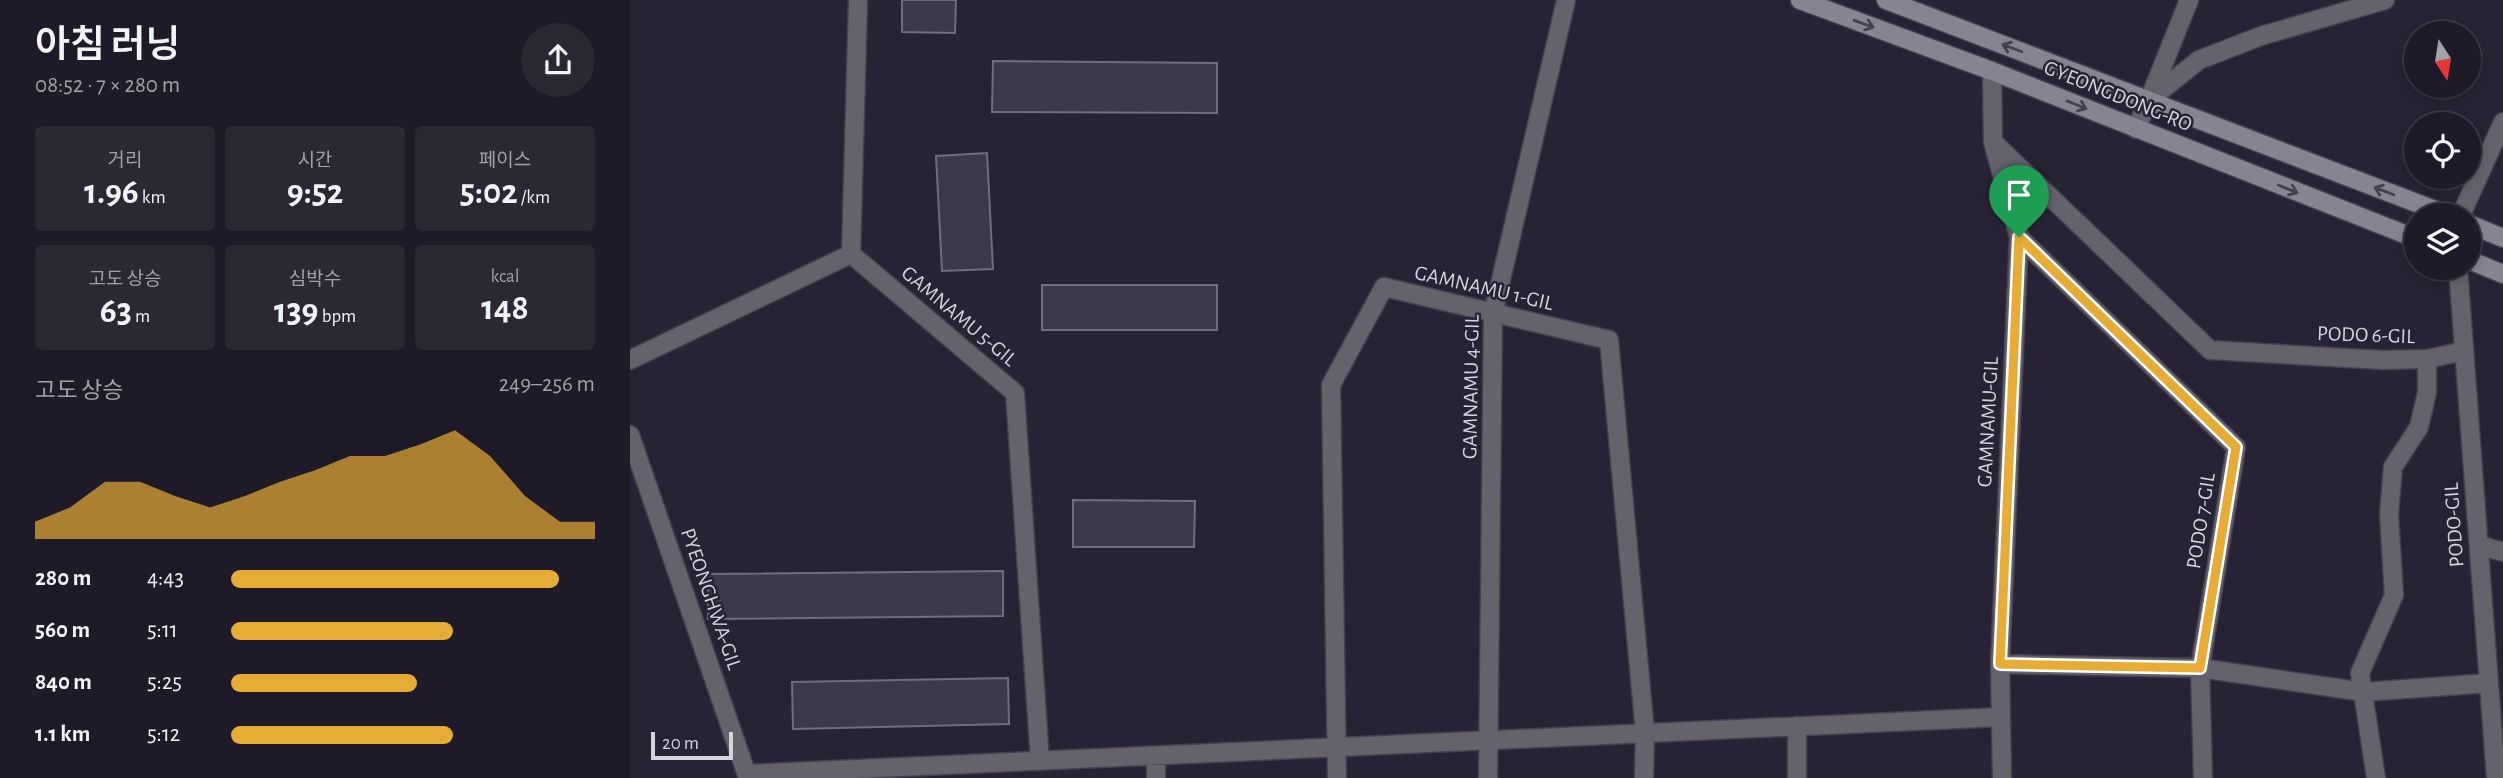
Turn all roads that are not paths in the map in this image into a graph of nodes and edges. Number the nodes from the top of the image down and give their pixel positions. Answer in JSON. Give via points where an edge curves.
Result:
{"nodes":[{"id":1,"x":858,"y":0,"type":"edge"},
{"id":2,"x":1566,"y":0,"type":"edge"},
{"id":3,"x":1800,"y":0,"type":"edge"},
{"id":4,"x":1886,"y":0,"type":"edge"},
{"id":5,"x":2189,"y":0,"type":"edge"},
{"id":6,"x":2385,"y":0,"type":"edge"},
{"id":7,"x":1992,"y":71,"type":"junction"},
{"id":8,"x":2150,"y":100,"type":"junction"},
{"id":9,"x":2503,"y":122,"type":"edge"},
{"id":10,"x":2136,"y":128,"type":"junction"},
{"id":11,"x":1993,"y":142,"type":"junction"},
{"id":12,"x":2417,"y":203,"type":"edge"},
{"id":13,"x":2467,"y":203,"type":"edge"},
{"id":14,"x":2481,"y":229,"type":"edge"},
{"id":15,"x":2404,"y":234,"type":"edge"},
{"id":16,"x":2019,"y":237,"type":"junction"},
{"id":17,"x":2503,"y":238,"type":"edge"},
{"id":18,"x":851,"y":254,"type":"junction"},
{"id":19,"x":2481,"y":265,"type":"edge"},
{"id":20,"x":2503,"y":274,"type":"edge"},
{"id":21,"x":2459,"y":280,"type":"edge"},
{"id":22,"x":1493,"y":314,"type":"junction"},
{"id":23,"x":2464,"y":351,"type":"junction"},
{"id":24,"x":630,"y":359,"type":"edge"},
{"id":25,"x":2427,"y":359,"type":"junction"},
{"id":26,"x":630,"y":435,"type":"edge"},
{"id":27,"x":2479,"y":545,"type":"junction"},
{"id":28,"x":2503,"y":552,"type":"edge"},
{"id":29,"x":2000,"y":664,"type":"junction"},
{"id":30,"x":2200,"y":668,"type":"junction"},
{"id":31,"x":2489,"y":683,"type":"junction"},
{"id":32,"x":2364,"y":692,"type":"junction"},
{"id":33,"x":2001,"y":717,"type":"junction"},
{"id":34,"x":1797,"y":726,"type":"junction"},
{"id":35,"x":1645,"y":733,"type":"junction"},
{"id":36,"x":1489,"y":740,"type":"junction"},
{"id":37,"x":1338,"y":747,"type":"junction"},
{"id":38,"x":1156,"y":755,"type":"junction"},
{"id":39,"x":1040,"y":761,"type":"junction"},
{"id":40,"x":980,"y":771,"type":"edge"},
{"id":41,"x":748,"y":776,"type":"edge"},
{"id":42,"x":1156,"y":778,"type":"edge"},
{"id":43,"x":1337,"y":778,"type":"edge"},
{"id":44,"x":1488,"y":778,"type":"edge"},
{"id":45,"x":1644,"y":778,"type":"edge"},
{"id":46,"x":1797,"y":778,"type":"edge"},
{"id":47,"x":2002,"y":778,"type":"edge"},
{"id":48,"x":2203,"y":778,"type":"edge"},
{"id":49,"x":2376,"y":778,"type":"edge"},
{"id":50,"x":2496,"y":778,"type":"edge"}],
"edges":[{"from":1,"to":18,"type":"street"},
{"from":2,"to":22,"type":"street","name":"GAMNAMU 4-GIL"},
{"from":3,"to":7,"type":"street","name":"GYEONGDONG-RO","one_way":true},
{"from":8,"to":4,"type":"street","name":"GYEONGDONG-RO","one_way":true},
{"from":5,"to":8,"type":"street"},
{"from":6,"to":8,"type":"street","via":[[2261,36],[2199,60]]},
{"from":7,"to":10,"type":"street","name":"GYEONGDONG-RO","one_way":true},
{"from":7,"to":11,"type":"street","name":"GAMNAMU-GIL"},
{"from":8,"to":10,"type":"street"},
{"from":12,"to":8,"type":"street","name":"GYEONGDONG-RO","one_way":true},
{"from":9,"to":13,"type":"street"},
{"from":10,"to":15,"type":"street","name":"GYEONGDONG-RO","one_way":true},
{"from":11,"to":16,"type":"street","name":"GAMNAMU-GIL"},
{"from":11,"to":25,"type":"street","name":"PODO 6-GIL","via":[[2210,350]]},
{"from":14,"to":17,"type":"street"},
{"from":16,"to":29,"type":"street","name":"GAMNAMU-GIL"},
{"from":16,"to":30,"type":"street","name":"PODO 7-GIL","via":[[2236,447]]},
{"from":18,"to":24,"type":"street"},
{"from":18,"to":39,"type":"street","name":"GAMNAMU 5-GIL","via":[[1014,393]]},
{"from":19,"to":20,"type":"street"},
{"from":21,"to":23,"type":"street","name":"PODO-GIL"},
{"from":22,"to":35,"type":"street","name":"GAMNAMU 1-GIL","via":[[1609,340]]},
{"from":22,"to":36,"type":"street","name":"GAMNAMU 4-GIL"},
{"from":22,"to":37,"type":"street","name":"GAMNAMU 1-GIL","via":[[1384,287],[1331,385]]},
{"from":23,"to":25,"type":"street"},
{"from":23,"to":27,"type":"street","name":"PODO-GIL"},
{"from":25,"to":32,"type":"street","name":"PODO 6-GIL","via":[[2427,393],[2419,427],[2393,467],[2389,514],[2395,595],[2360,673]]},
{"from":26,"to":41,"type":"street","name":"PYEONGHWA-GIL"},
{"from":27,"to":28,"type":"street"},
{"from":27,"to":31,"type":"street","name":"PODO-GIL"},
{"from":29,"to":30,"type":"street"},
{"from":29,"to":33,"type":"street","name":"GAMNAMU-GIL"},
{"from":30,"to":32,"type":"street"},
{"from":30,"to":48,"type":"street","name":"PODO 7-GIL"},
{"from":31,"to":32,"type":"street"},
{"from":31,"to":50,"type":"street","name":"PODO-GIL"},
{"from":32,"to":49,"type":"street","name":"PODO 6-GIL"},
{"from":33,"to":34,"type":"street"},
{"from":33,"to":47,"type":"street","name":"GAMNAMU-GIL"},
{"from":34,"to":35,"type":"street"},
{"from":34,"to":46,"type":"street"},
{"from":35,"to":36,"type":"street"},
{"from":35,"to":45,"type":"street"},
{"from":36,"to":37,"type":"street"},
{"from":36,"to":44,"type":"street","name":"GAMNAMU 4-GIL"},
{"from":37,"to":38,"type":"street"},
{"from":37,"to":43,"type":"street"},
{"from":38,"to":39,"type":"street"},
{"from":38,"to":42,"type":"street"},
{"from":39,"to":40,"type":"street"},
{"from":40,"to":41,"type":"street"}]}
